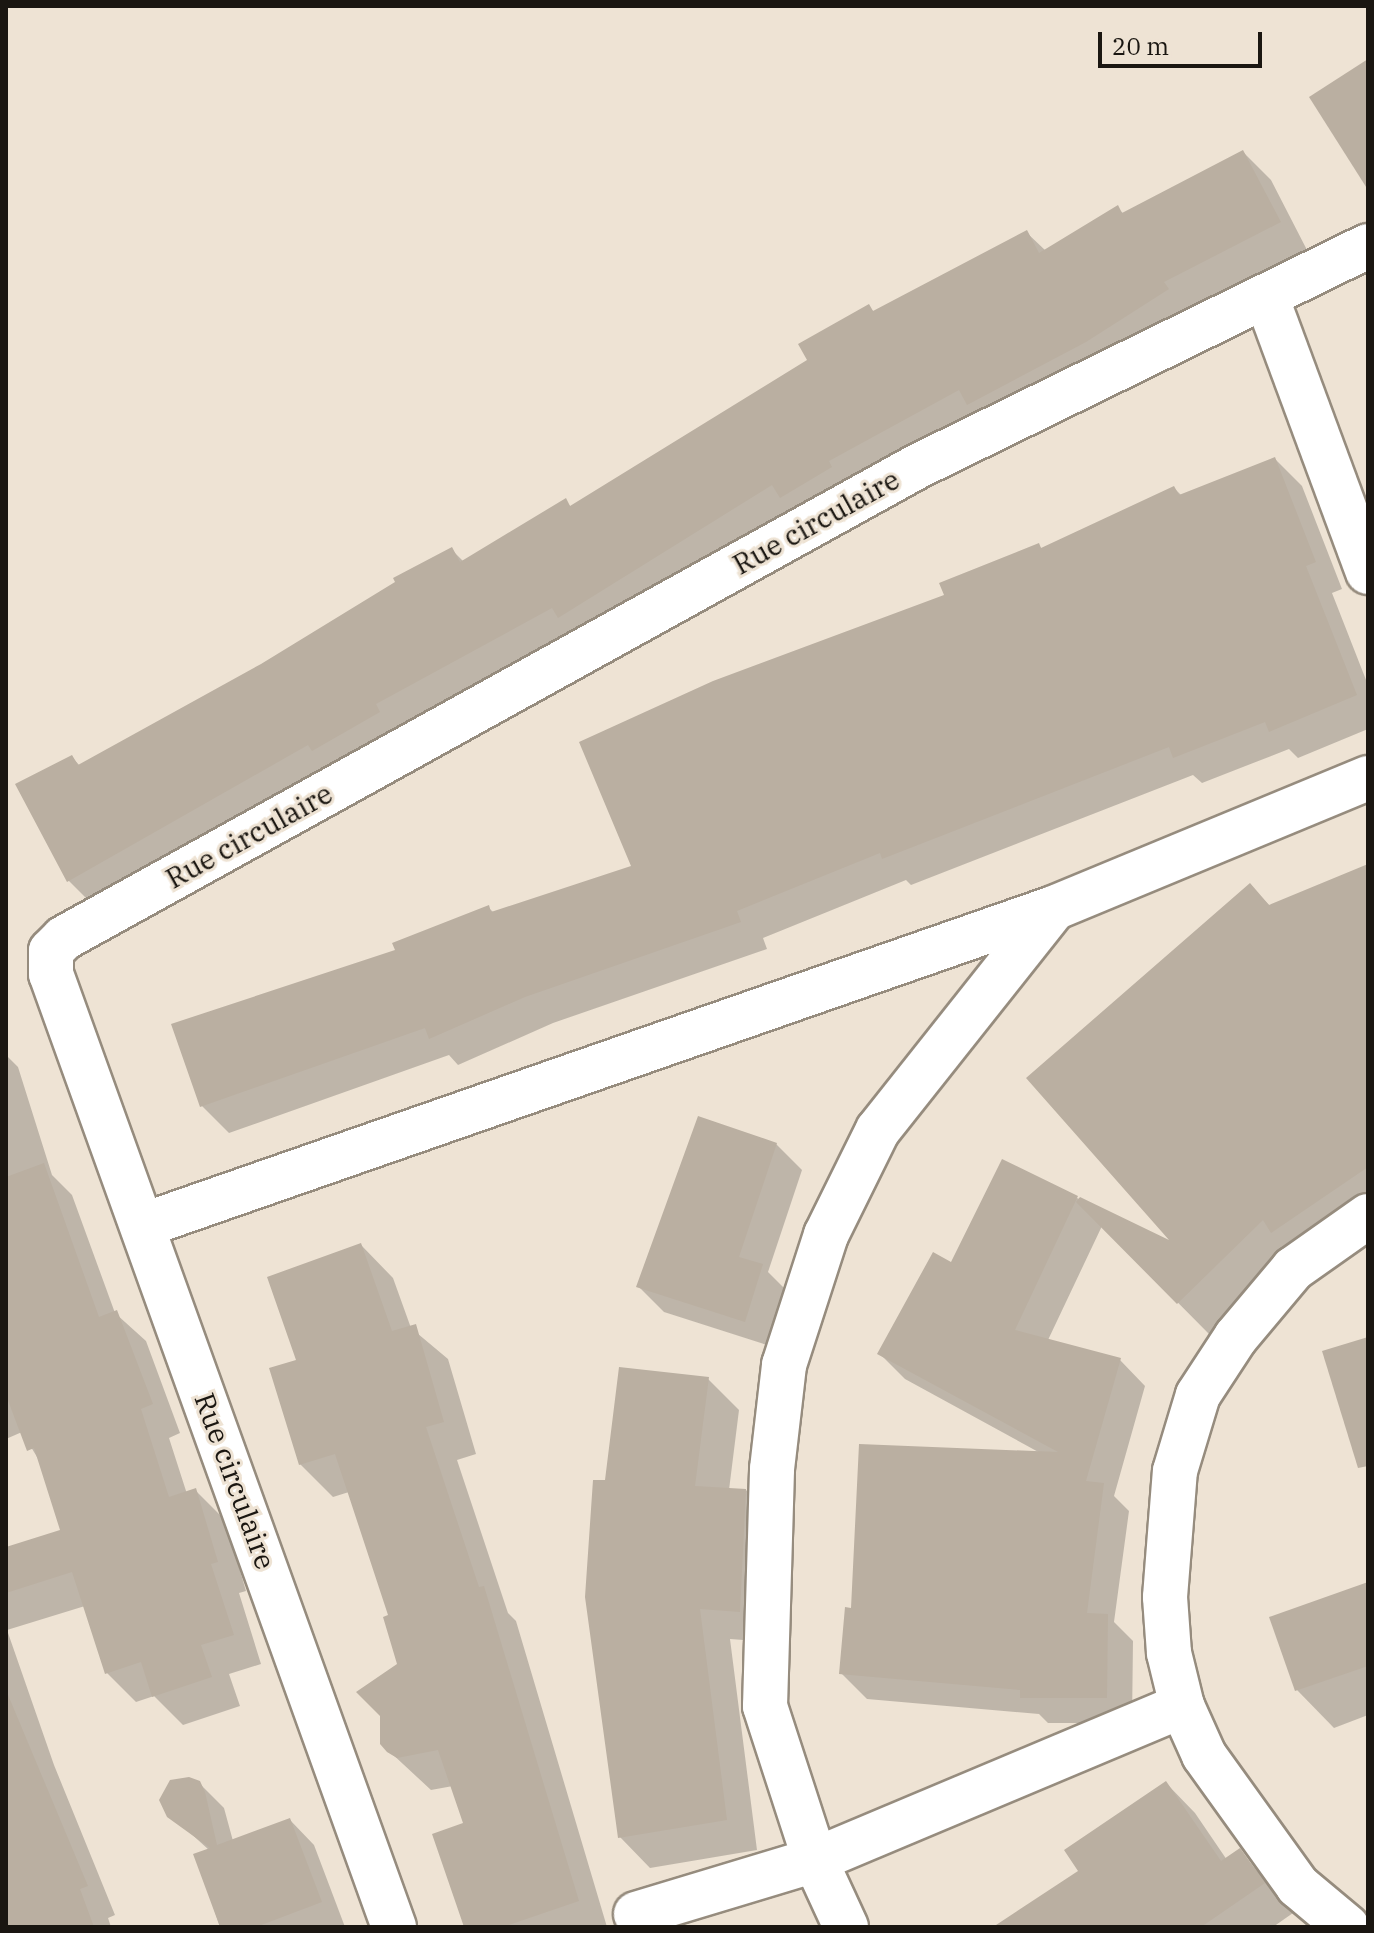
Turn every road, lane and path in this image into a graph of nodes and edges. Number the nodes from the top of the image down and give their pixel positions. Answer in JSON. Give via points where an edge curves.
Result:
{"nodes":[{"id":1,"x":1368,"y":246,"type":"edge"},
{"id":2,"x":1267,"y":299,"type":"junction"},
{"id":3,"x":1368,"y":572,"type":"edge"},
{"id":4,"x":1368,"y":778,"type":"edge"},
{"id":5,"x":1054,"y":908,"type":"junction"},
{"id":6,"x":1368,"y":1216,"type":"edge"},
{"id":7,"x":144,"y":1225,"type":"junction"},
{"id":8,"x":1182,"y":1706,"type":"junction"},
{"id":9,"x":815,"y":1860,"type":"junction"},
{"id":10,"x":636,"y":1914,"type":"dead end"},
{"id":11,"x":394,"y":1927,"type":"edge"},
{"id":12,"x":846,"y":1927,"type":"edge"},
{"id":13,"x":1347,"y":1927,"type":"edge"}],
"edges":[{"from":1,"to":2,"type":"street","name":"Rue circulaire"},
{"from":2,"to":3,"type":"street"},
{"from":2,"to":7,"type":"street","name":"Rue circulaire","via":[[916,467],[64,938],[51,951],[51,974]]},
{"from":4,"to":5,"type":"street"},
{"from":5,"to":7,"type":"street"},
{"from":5,"to":9,"type":"street","via":[[878,1130],[826,1235],[784,1365],[772,1469],[765,1706]]},
{"from":6,"to":8,"type":"street","via":[[1293,1269],[1236,1337],[1198,1395],[1175,1471],[1165,1597],[1169,1653]]},
{"from":7,"to":11,"type":"street","name":"Rue circulaire"},
{"from":8,"to":9,"type":"street"},
{"from":8,"to":13,"type":"street","via":[[1204,1755],[1267,1845],[1298,1886]]},
{"from":9,"to":10,"type":"street"},
{"from":9,"to":12,"type":"street"}]}
